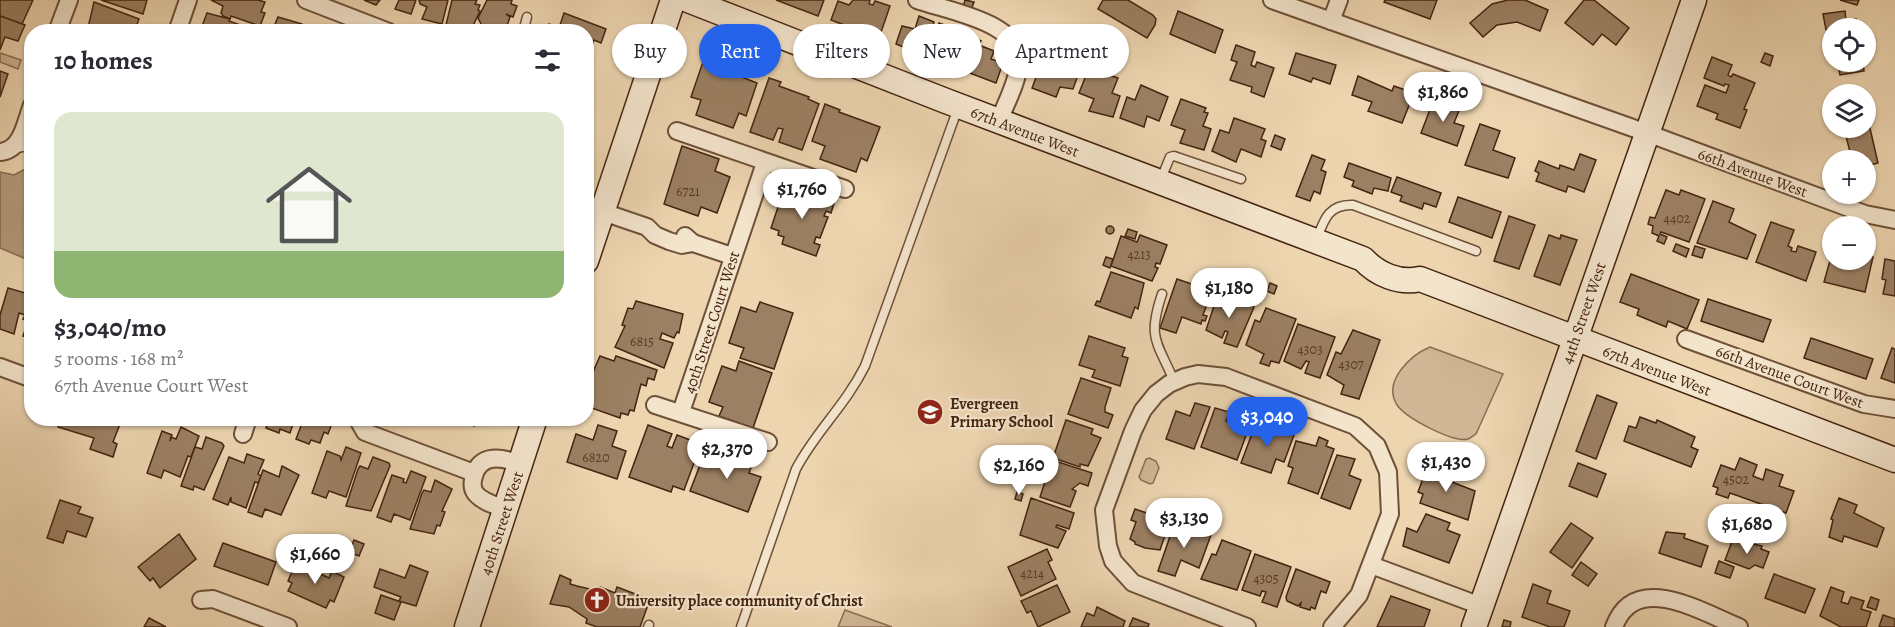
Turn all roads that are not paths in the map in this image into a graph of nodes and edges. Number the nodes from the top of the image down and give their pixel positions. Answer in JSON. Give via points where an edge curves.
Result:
{"nodes":[{"id":1,"x":69,"y":0,"type":"edge"},
{"id":2,"x":188,"y":0,"type":"edge"},
{"id":3,"x":306,"y":0,"type":"edge"},
{"id":4,"x":673,"y":0,"type":"edge"},
{"id":5,"x":688,"y":0,"type":"edge"},
{"id":6,"x":916,"y":0,"type":"edge"},
{"id":7,"x":1272,"y":0,"type":"edge"},
{"id":8,"x":1339,"y":0,"type":"edge"},
{"id":9,"x":1694,"y":0,"type":"edge"},
{"id":10,"x":527,"y":17,"type":"dead end"},
{"id":11,"x":1331,"y":21,"type":"junction"},
{"id":12,"x":60,"y":24,"type":"edge"},
{"id":13,"x":180,"y":24,"type":"edge"},
{"id":14,"x":368,"y":24,"type":"edge"},
{"id":15,"x":525,"y":24,"type":"edge"},
{"id":16,"x":958,"y":106,"type":"junction"},
{"id":17,"x":24,"y":119,"type":"edge"},
{"id":18,"x":999,"y":121,"type":"junction"},
{"id":19,"x":677,"y":131,"type":"dead end"},
{"id":20,"x":1647,"y":133,"type":"junction"},
{"id":21,"x":24,"y":147,"type":"edge"},
{"id":22,"x":7,"y":150,"type":"edge"},
{"id":23,"x":765,"y":163,"type":"junction"},
{"id":24,"x":1241,"y":179,"type":"dead end"},
{"id":25,"x":1160,"y":182,"type":"junction"},
{"id":26,"x":845,"y":189,"type":"dead end"},
{"id":27,"x":603,"y":212,"type":"junction"},
{"id":28,"x":1895,"y":220,"type":"edge"},
{"id":29,"x":594,"y":238,"type":"edge"},
{"id":30,"x":1316,"y":241,"type":"junction"},
{"id":31,"x":1476,"y":251,"type":"dead end"},
{"id":32,"x":732,"y":256,"type":"junction"},
{"id":33,"x":1162,"y":294,"type":"dead end"},
{"id":34,"x":1574,"y":338,"type":"junction"},
{"id":35,"x":1686,"y":339,"type":"dead end"},
{"id":36,"x":0,"y":367,"type":"edge"},
{"id":37,"x":24,"y":376,"type":"edge"},
{"id":38,"x":1174,"y":381,"type":"junction"},
{"id":39,"x":655,"y":405,"type":"dead end"},
{"id":40,"x":1895,"y":409,"type":"edge"},
{"id":41,"x":681,"y":412,"type":"junction"},
{"id":42,"x":362,"y":426,"type":"edge"},
{"id":43,"x":532,"y":426,"type":"edge"},
{"id":44,"x":768,"y":442,"type":"dead end"},
{"id":45,"x":1895,"y":459,"type":"edge"},
{"id":46,"x":520,"y":464,"type":"junction"},
{"id":47,"x":474,"y":473,"type":"junction"},
{"id":48,"x":505,"y":509,"type":"junction"},
{"id":49,"x":1371,"y":565,"type":"junction"},
{"id":50,"x":201,"y":600,"type":"dead end"},
{"id":51,"x":1478,"y":616,"type":"edge"},
{"id":52,"x":288,"y":627,"type":"edge"},
{"id":53,"x":467,"y":627,"type":"edge"},
{"id":54,"x":741,"y":627,"type":"edge"},
{"id":55,"x":1246,"y":627,"type":"edge"},
{"id":56,"x":1332,"y":627,"type":"edge"},
{"id":57,"x":1614,"y":627,"type":"edge"},
{"id":58,"x":1739,"y":627,"type":"edge"}],
"edges":[{"from":1,"to":12,"type":"street"},
{"from":2,"to":13,"type":"street"},
{"from":3,"to":14,"type":"street"},
{"from":4,"to":27,"type":"street"},
{"from":5,"to":16,"type":"street","name":"67th Avenue West"},
{"from":6,"to":18,"type":"street","via":[[992,25],[1012,38],[1019,53],[1018,65]]},
{"from":7,"to":11,"type":"street","name":"66th Avenue West"},
{"from":8,"to":11,"type":"street"},
{"from":9,"to":20,"type":"street","name":"44th Street West"},
{"from":10,"to":15,"type":"lane"},
{"from":11,"to":20,"type":"street","name":"66th Avenue West"},
{"from":16,"to":18,"type":"street","name":"67th Avenue West"},
{"from":16,"to":54,"type":"lane","via":[[865,366],[854,389],[806,449],[796,469]]},
{"from":17,"to":22,"type":"street"},
{"from":18,"to":25,"type":"street","name":"67th Avenue West"},
{"from":19,"to":23,"type":"street"},
{"from":20,"to":28,"type":"street","name":"66th Avenue West","via":[[1865,214]]},
{"from":20,"to":34,"type":"street","name":"44th Street West"},
{"from":21,"to":22,"type":"lane"},
{"from":23,"to":26,"type":"street"},
{"from":23,"to":32,"type":"street","name":"40th Street Court West"},
{"from":24,"to":25,"type":"lane","via":[[1174,156],[1170,157]]},
{"from":25,"to":30,"type":"street","name":"67th Avenue West"},
{"from":27,"to":29,"type":"street"},
{"from":27,"to":32,"type":"street","via":[[647,227],[655,236]]},
{"from":30,"to":31,"type":"lane","via":[[1326,215],[1342,204]]},
{"from":30,"to":34,"type":"street","name":"67th Avenue West","via":[[1363,259],[1372,270],[1406,283],[1420,279]]},
{"from":32,"to":41,"type":"street","name":"40th Street Court West"},
{"from":33,"to":38,"type":"lane","via":[[1153,320],[1153,335]]},
{"from":34,"to":45,"type":"street","name":"67th Avenue West"},
{"from":34,"to":51,"type":"street","name":"44th Street West"},
{"from":35,"to":40,"type":"street","name":"66th Avenue Court West","via":[[1864,404]]},
{"from":36,"to":37,"type":"street"},
{"from":38,"to":49,"type":"street","via":[[1198,374],[1226,378],[1355,426],[1367,436],[1383,460],[1390,486],[1390,514]]},
{"from":38,"to":55,"type":"street","via":[[1143,410],[1122,460],[1104,510],[1108,546],[1113,561],[1133,583]]},
{"from":39,"to":41,"type":"street","name":"40th Street Court West"},
{"from":41,"to":44,"type":"street","name":"40th Street Court West"},
{"from":42,"to":47,"type":"street","via":[[365,432]]},
{"from":43,"to":46,"type":"street","name":"40th Street West"},
{"from":46,"to":47,"type":"street","via":[[502,458],[488,459]]},
{"from":46,"to":48,"type":"street","name":"40th Street West"},
{"from":47,"to":48,"type":"street","via":[[474,492]]},
{"from":48,"to":53,"type":"street","name":"40th Street West"},
{"from":49,"to":51,"type":"street"},
{"from":49,"to":56,"type":"street","via":[[1359,595]]},
{"from":50,"to":52,"type":"street","via":[[213,599]]},
{"from":57,"to":58,"type":"street","via":[[1625,608],[1644,597],[1663,598]]}]}
